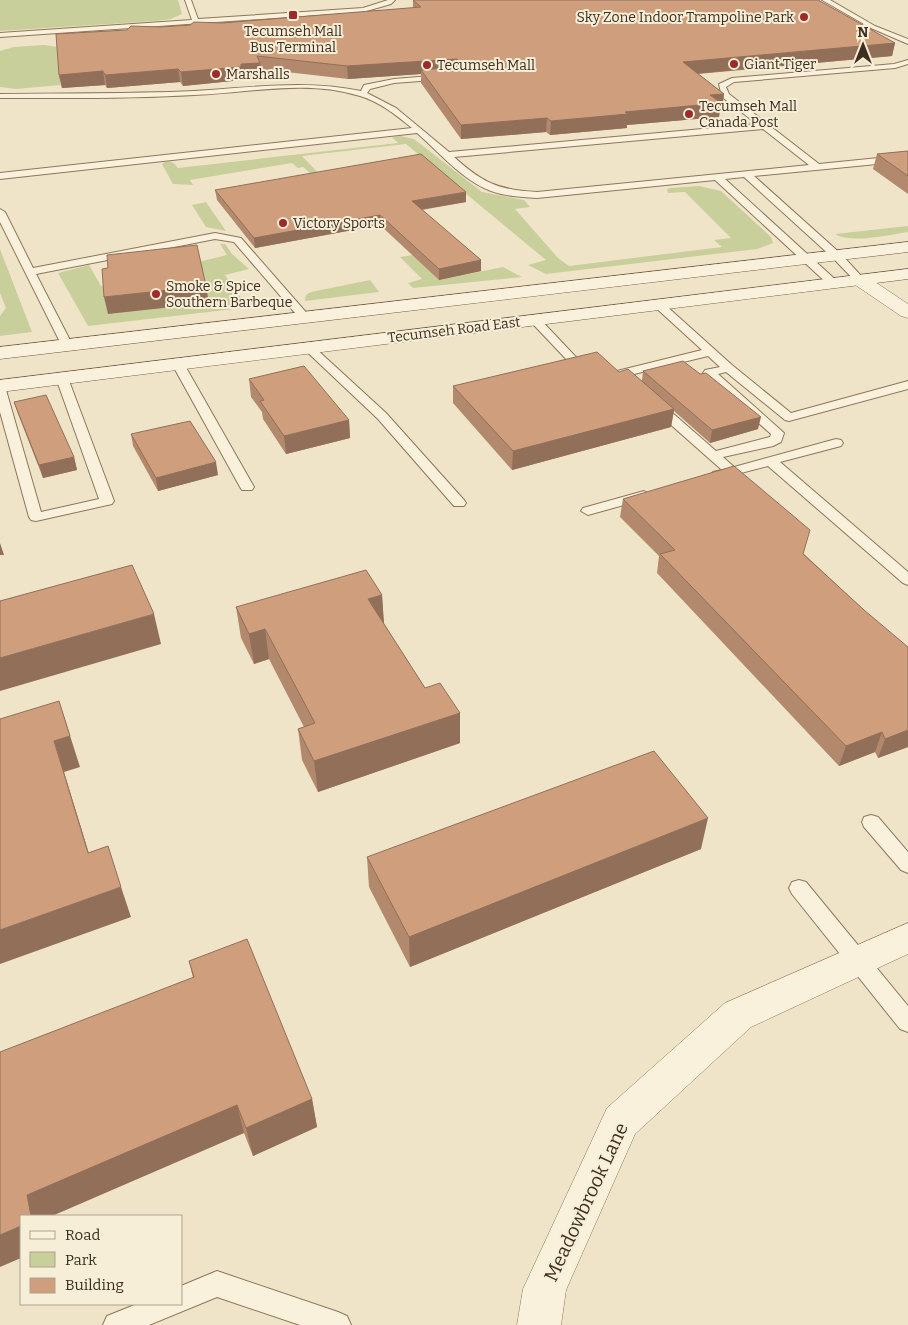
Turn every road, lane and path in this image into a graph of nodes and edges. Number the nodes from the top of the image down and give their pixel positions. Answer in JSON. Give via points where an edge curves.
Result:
{"nodes":[{"id":1,"x":188,"y":0,"type":"edge"},
{"id":2,"x":392,"y":0,"type":"edge"},
{"id":3,"x":824,"y":0,"type":"edge"},
{"id":4,"x":196,"y":22,"type":"junction"},
{"id":5,"x":43,"y":33,"type":"junction"},
{"id":6,"x":0,"y":35,"type":"edge"},
{"id":7,"x":908,"y":42,"type":"edge"},
{"id":8,"x":3,"y":44,"type":"dead end"},
{"id":9,"x":908,"y":62,"type":"edge"},
{"id":10,"x":454,"y":76,"type":"edge"},
{"id":11,"x":363,"y":94,"type":"junction"},
{"id":12,"x":0,"y":96,"type":"edge"},
{"id":13,"x":764,"y":126,"type":"junction"},
{"id":14,"x":416,"y":130,"type":"junction"},
{"id":15,"x":447,"y":155,"type":"junction"},
{"id":16,"x":908,"y":158,"type":"edge"},
{"id":17,"x":817,"y":167,"type":"junction"},
{"id":18,"x":746,"y":174,"type":"junction"},
{"id":19,"x":0,"y":176,"type":"edge"},
{"id":20,"x":717,"y":177,"type":"junction"},
{"id":21,"x":0,"y":212,"type":"edge"},
{"id":22,"x":908,"y":247,"type":"edge"},
{"id":23,"x":837,"y":256,"type":"junction"},
{"id":24,"x":807,"y":259,"type":"junction"},
{"id":25,"x":30,"y":272,"type":"junction"},
{"id":26,"x":908,"y":274,"type":"edge"},
{"id":27,"x":860,"y":280,"type":"junction"},
{"id":28,"x":834,"y":284,"type":"junction"},
{"id":29,"x":659,"y":305,"type":"junction"},
{"id":30,"x":908,"y":312,"type":"edge"},
{"id":31,"x":305,"y":318,"type":"junction"},
{"id":32,"x":535,"y":320,"type":"junction"},
{"id":33,"x":67,"y":346,"type":"junction"},
{"id":34,"x":309,"y":348,"type":"junction"},
{"id":35,"x":710,"y":352,"type":"junction"},
{"id":36,"x":0,"y":353,"type":"edge"},
{"id":37,"x":570,"y":357,"type":"edge"},
{"id":38,"x":178,"y":364,"type":"junction"},
{"id":39,"x":728,"y":368,"type":"junction"},
{"id":40,"x":62,"y":378,"type":"junction"},
{"id":41,"x":908,"y":385,"type":"edge"},
{"id":42,"x":0,"y":386,"type":"edge"},
{"id":43,"x":635,"y":386,"type":"edge"},
{"id":44,"x":0,"y":390,"type":"edge"},
{"id":45,"x":649,"y":399,"type":"edge"},
{"id":46,"x":836,"y":443,"type":"dead end"},
{"id":47,"x":713,"y":456,"type":"junction"},
{"id":48,"x":769,"y":460,"type":"junction"},
{"id":49,"x":731,"y":471,"type":"junction"},
{"id":50,"x":703,"y":479,"type":"edge"},
{"id":51,"x":247,"y":488,"type":"dead end"},
{"id":52,"x":655,"y":492,"type":"edge"},
{"id":53,"x":459,"y":503,"type":"dead end"},
{"id":54,"x":588,"y":511,"type":"dead end"},
{"id":55,"x":908,"y":580,"type":"edge"},
{"id":56,"x":871,"y":822,"type":"dead end"},
{"id":57,"x":908,"y":865,"type":"edge"},
{"id":58,"x":799,"y":888,"type":"dead end"},
{"id":59,"x":908,"y":938,"type":"edge"},
{"id":60,"x":858,"y":961,"type":"junction"},
{"id":61,"x":908,"y":1022,"type":"edge"},
{"id":62,"x":182,"y":1299,"type":"edge"},
{"id":63,"x":166,"y":1305,"type":"edge"},
{"id":64,"x":116,"y":1325,"type":"edge"},
{"id":65,"x":338,"y":1325,"type":"edge"},
{"id":66,"x":539,"y":1325,"type":"edge"}],
"edges":[{"from":1,"to":4,"type":"lane"},
{"from":2,"to":4,"type":"lane","via":[[363,10]]},
{"from":3,"to":7,"type":"lane"},
{"from":4,"to":5,"type":"lane"},
{"from":5,"to":6,"type":"lane"},
{"from":5,"to":8,"type":"lane"},
{"from":9,"to":13,"type":"lane","via":[[895,66],[732,80],[722,86],[725,95]]},
{"from":10,"to":11,"type":"lane","via":[[394,81],[367,87]]},
{"from":11,"to":12,"type":"lane","via":[[277,85],[196,93]]},
{"from":11,"to":14,"type":"lane","via":[[385,104]]},
{"from":13,"to":15,"type":"lane"},
{"from":13,"to":17,"type":"lane"},
{"from":14,"to":15,"type":"lane"},
{"from":14,"to":19,"type":"lane"},
{"from":15,"to":20,"type":"lane","via":[[483,184],[510,194],[537,195]]},
{"from":16,"to":17,"type":"lane"},
{"from":17,"to":18,"type":"lane"},
{"from":18,"to":20,"type":"lane"},
{"from":18,"to":23,"type":"lane"},
{"from":20,"to":24,"type":"lane"},
{"from":21,"to":25,"type":"lane"},
{"from":22,"to":23,"type":"main road","name":"Tecumseh Road East"},
{"from":23,"to":24,"type":"main road","name":"Tecumseh Road East"},
{"from":23,"to":27,"type":"lane"},
{"from":24,"to":28,"type":"lane"},
{"from":24,"to":31,"type":"main road","name":"Tecumseh Road East"},
{"from":25,"to":31,"type":"lane","via":[[215,236],[237,240]]},
{"from":25,"to":33,"type":"lane"},
{"from":26,"to":27,"type":"main road","name":"Tecumseh Road East"},
{"from":27,"to":28,"type":"main road","name":"Tecumseh Road East"},
{"from":27,"to":30,"type":"main road"},
{"from":28,"to":29,"type":"main road","name":"Tecumseh Road East"},
{"from":29,"to":32,"type":"main road","name":"Tecumseh Road East"},
{"from":29,"to":35,"type":"lane"},
{"from":31,"to":33,"type":"main road","name":"Tecumseh Road East"},
{"from":32,"to":34,"type":"main road","name":"Tecumseh Road East"},
{"from":32,"to":37,"type":"lane"},
{"from":33,"to":36,"type":"main road","name":"Tecumseh Road East"},
{"from":34,"to":38,"type":"main road","name":"Tecumseh Road East"},
{"from":34,"to":53,"type":"lane","via":[[382,416]]},
{"from":35,"to":39,"type":"lane"},
{"from":35,"to":43,"type":"lane","via":[[621,374]]},
{"from":38,"to":40,"type":"main road","name":"Tecumseh Road East"},
{"from":38,"to":51,"type":"lane"},
{"from":39,"to":41,"type":"lane","via":[[790,417]]},
{"from":39,"to":47,"type":"lane","via":[[709,373],[778,433],[776,439],[768,443]]},
{"from":40,"to":42,"type":"main road","name":"Tecumseh Road East"},
{"from":40,"to":44,"type":"lane","via":[[107,501],[36,517]]},
{"from":45,"to":47,"type":"lane"},
{"from":46,"to":48,"type":"lane"},
{"from":47,"to":49,"type":"lane"},
{"from":48,"to":49,"type":"lane"},
{"from":48,"to":55,"type":"lane"},
{"from":49,"to":50,"type":"lane"},
{"from":52,"to":54,"type":"lane"},
{"from":56,"to":57,"type":"lane"},
{"from":58,"to":60,"type":"lane"},
{"from":59,"to":60,"type":"main road","name":"Meadowbrook Lane"},
{"from":60,"to":61,"type":"lane"},
{"from":60,"to":66,"type":"main road","name":"Meadowbrook Lane","via":[[738,1014],[621,1121],[545,1289]]},
{"from":62,"to":65,"type":"lane","via":[[217,1284]]},
{"from":63,"to":64,"type":"lane"}]}
